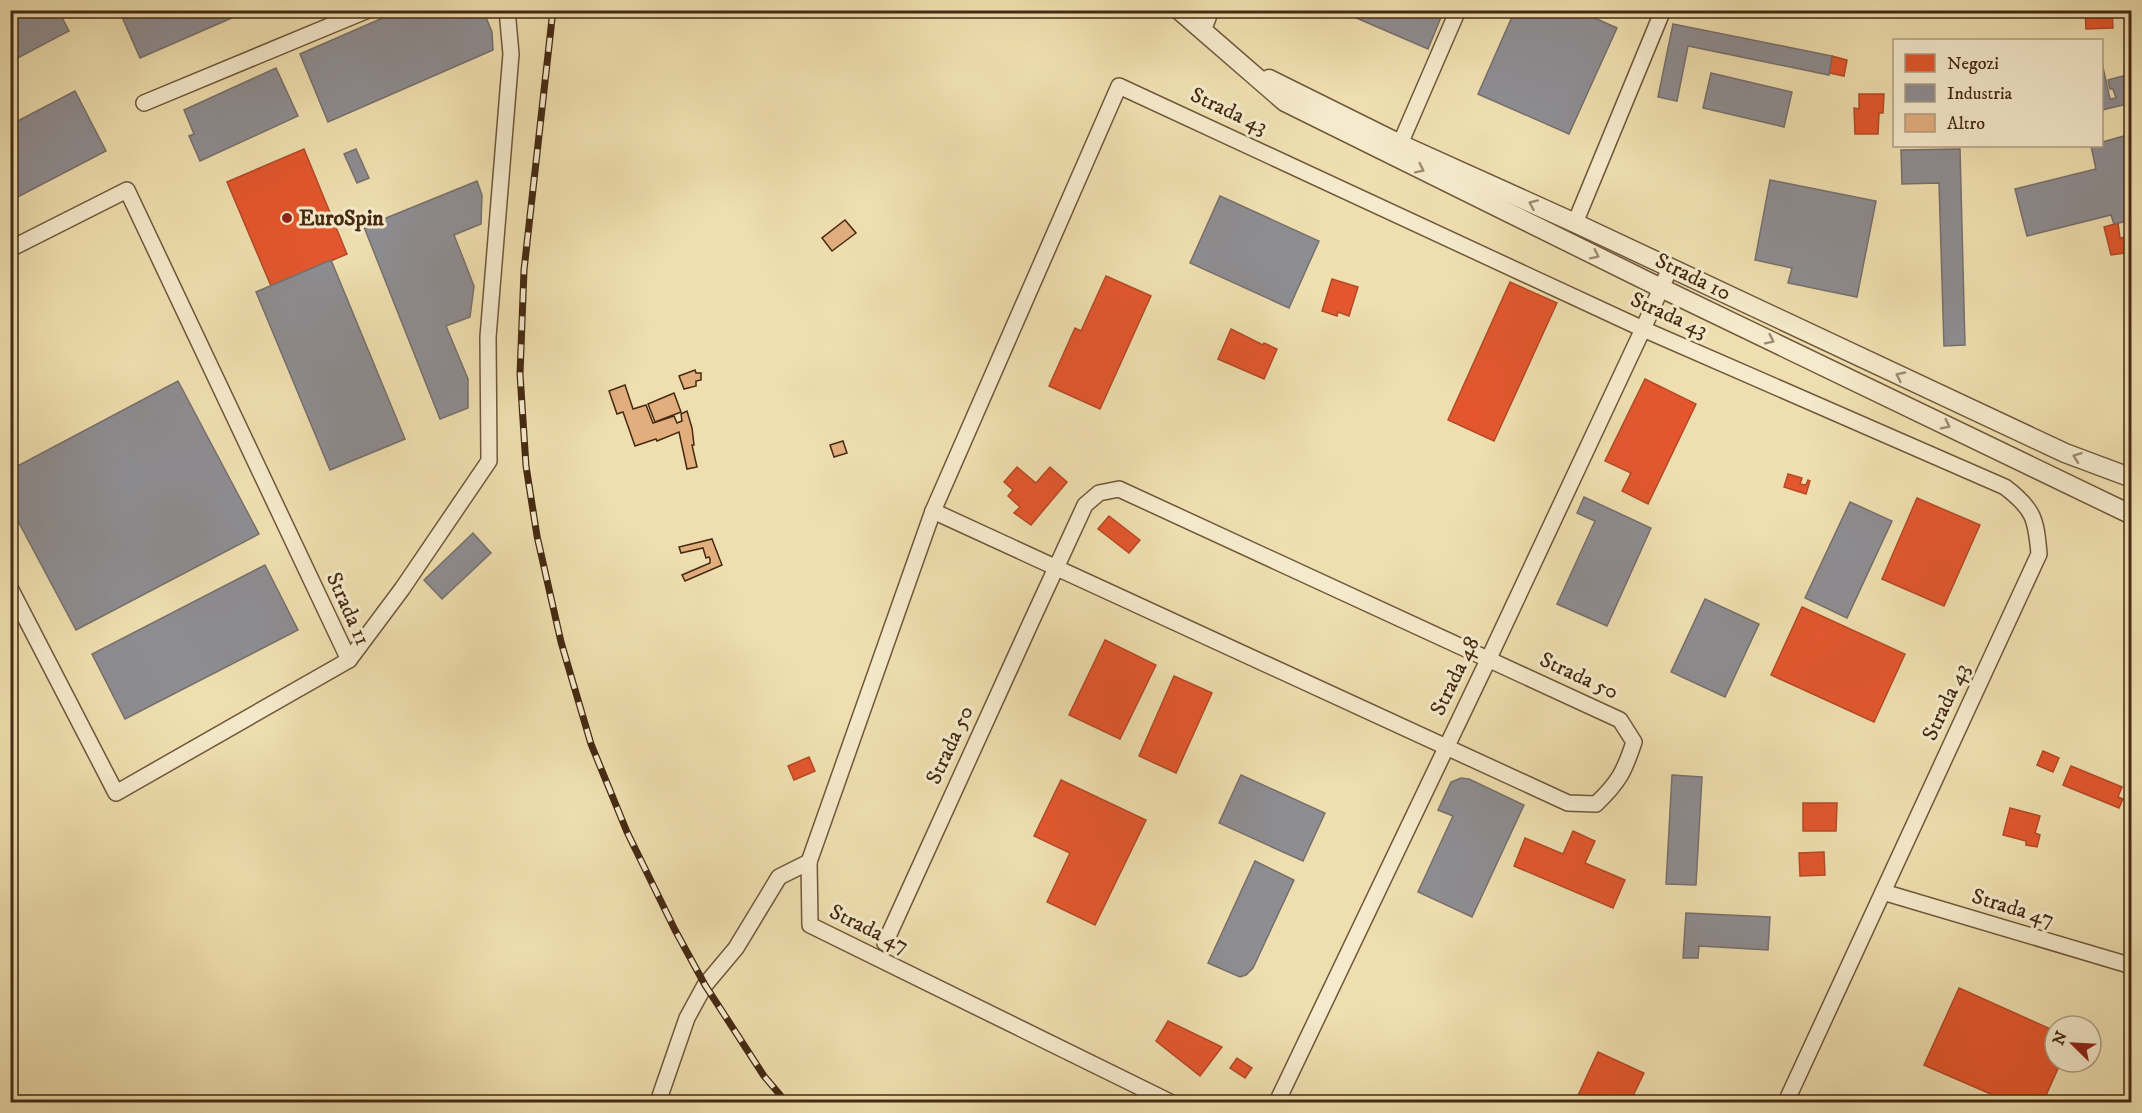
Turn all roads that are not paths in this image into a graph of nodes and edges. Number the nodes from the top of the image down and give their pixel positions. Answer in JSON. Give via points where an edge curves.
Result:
{"nodes":[{"id":1,"x":368,"y":10,"type":"edge"},
{"id":2,"x":507,"y":10,"type":"edge"},
{"id":3,"x":1179,"y":10,"type":"edge"},
{"id":4,"x":1211,"y":10,"type":"edge"},
{"id":5,"x":1458,"y":10,"type":"edge"},
{"id":6,"x":1663,"y":10,"type":"edge"},
{"id":7,"x":1203,"y":31,"type":"junction"},
{"id":8,"x":1243,"y":67,"type":"junction"},
{"id":9,"x":144,"y":104,"type":"dead end"},
{"id":10,"x":1400,"y":144,"type":"junction"},
{"id":11,"x":1575,"y":223,"type":"junction"},
{"id":12,"x":10,"y":249,"type":"edge"},
{"id":13,"x":1670,"y":268,"type":"junction"},
{"id":14,"x":1661,"y":288,"type":"junction"},
{"id":15,"x":1643,"y":329,"type":"junction"},
{"id":16,"x":2132,"y":478,"type":"edge"},
{"id":17,"x":933,"y":511,"type":"junction"},
{"id":18,"x":2132,"y":515,"type":"edge"},
{"id":19,"x":1056,"y":567,"type":"junction"},
{"id":20,"x":10,"y":588,"type":"edge"},
{"id":21,"x":1489,"y":658,"type":"junction"},
{"id":22,"x":349,"y":660,"type":"junction"},
{"id":23,"x":1445,"y":746,"type":"junction"},
{"id":24,"x":809,"y":862,"type":"junction"},
{"id":25,"x":1882,"y":892,"type":"junction"},
{"id":26,"x":885,"y":943,"type":"dead end"},
{"id":27,"x":2132,"y":966,"type":"edge"},
{"id":28,"x":658,"y":1102,"type":"edge"},
{"id":29,"x":1170,"y":1102,"type":"edge"},
{"id":30,"x":1277,"y":1102,"type":"edge"},
{"id":31,"x":1786,"y":1102,"type":"edge"}],
"edges":[{"from":1,"to":9,"type":"street"},
{"from":2,"to":22,"type":"street","via":[[511,54],[488,337],[489,461]]},
{"from":3,"to":7,"type":"street","name":"Strada 10"},
{"from":4,"to":7,"type":"street"},
{"from":5,"to":10,"type":"street"},
{"from":6,"to":11,"type":"street"},
{"from":7,"to":8,"type":"street","name":"Strada 10"},
{"from":8,"to":10,"type":"street","name":"Strada 10"},
{"from":8,"to":14,"type":"street","name":"Strada 10","one_way":true,"via":[[1285,102]]},
{"from":11,"to":10,"type":"street","name":"Strada 10","one_way":true},
{"from":11,"to":13,"type":"street","name":"Strada 10"},
{"from":12,"to":22,"type":"street","name":"Strada 11","via":[[127,190]]},
{"from":13,"to":14,"type":"street","name":"Strada 48"},
{"from":16,"to":13,"type":"street","name":"Strada 10","one_way":true,"via":[[2065,453]]},
{"from":14,"to":15,"type":"street","name":"Strada 48"},
{"from":14,"to":18,"type":"street","name":"Strada 10","one_way":true},
{"from":15,"to":17,"type":"street","name":"Strada 43","via":[[1119,86]]},
{"from":15,"to":21,"type":"street","name":"Strada 48"},
{"from":15,"to":25,"type":"street","name":"Strada 43","via":[[2005,487],[2023,500],[2036,524],[2039,554]]},
{"from":17,"to":19,"type":"street","name":"Strada 50"},
{"from":17,"to":24,"type":"street","name":"Strada 47"},
{"from":19,"to":21,"type":"street","name":"Strada 50","via":[[1085,505],[1099,493],[1119,489]]},
{"from":19,"to":23,"type":"street","name":"Strada 50"},
{"from":19,"to":26,"type":"street","name":"Strada 50"},
{"from":20,"to":22,"type":"street","name":"Strada 11","via":[[116,793]]},
{"from":21,"to":23,"type":"street","name":"Strada 48"},
{"from":21,"to":23,"type":"street","name":"Strada 50","via":[[1620,720],[1634,742],[1625,770],[1596,804],[1568,803]]},
{"from":23,"to":30,"type":"street","name":"Strada 48"},
{"from":24,"to":28,"type":"street","via":[[779,877],[736,948],[705,985],[687,1018]]},
{"from":24,"to":29,"type":"street","name":"Strada 47","via":[[810,925]]},
{"from":25,"to":27,"type":"street","name":"Strada 47"},
{"from":25,"to":31,"type":"street","name":"Strada 43"}]}
